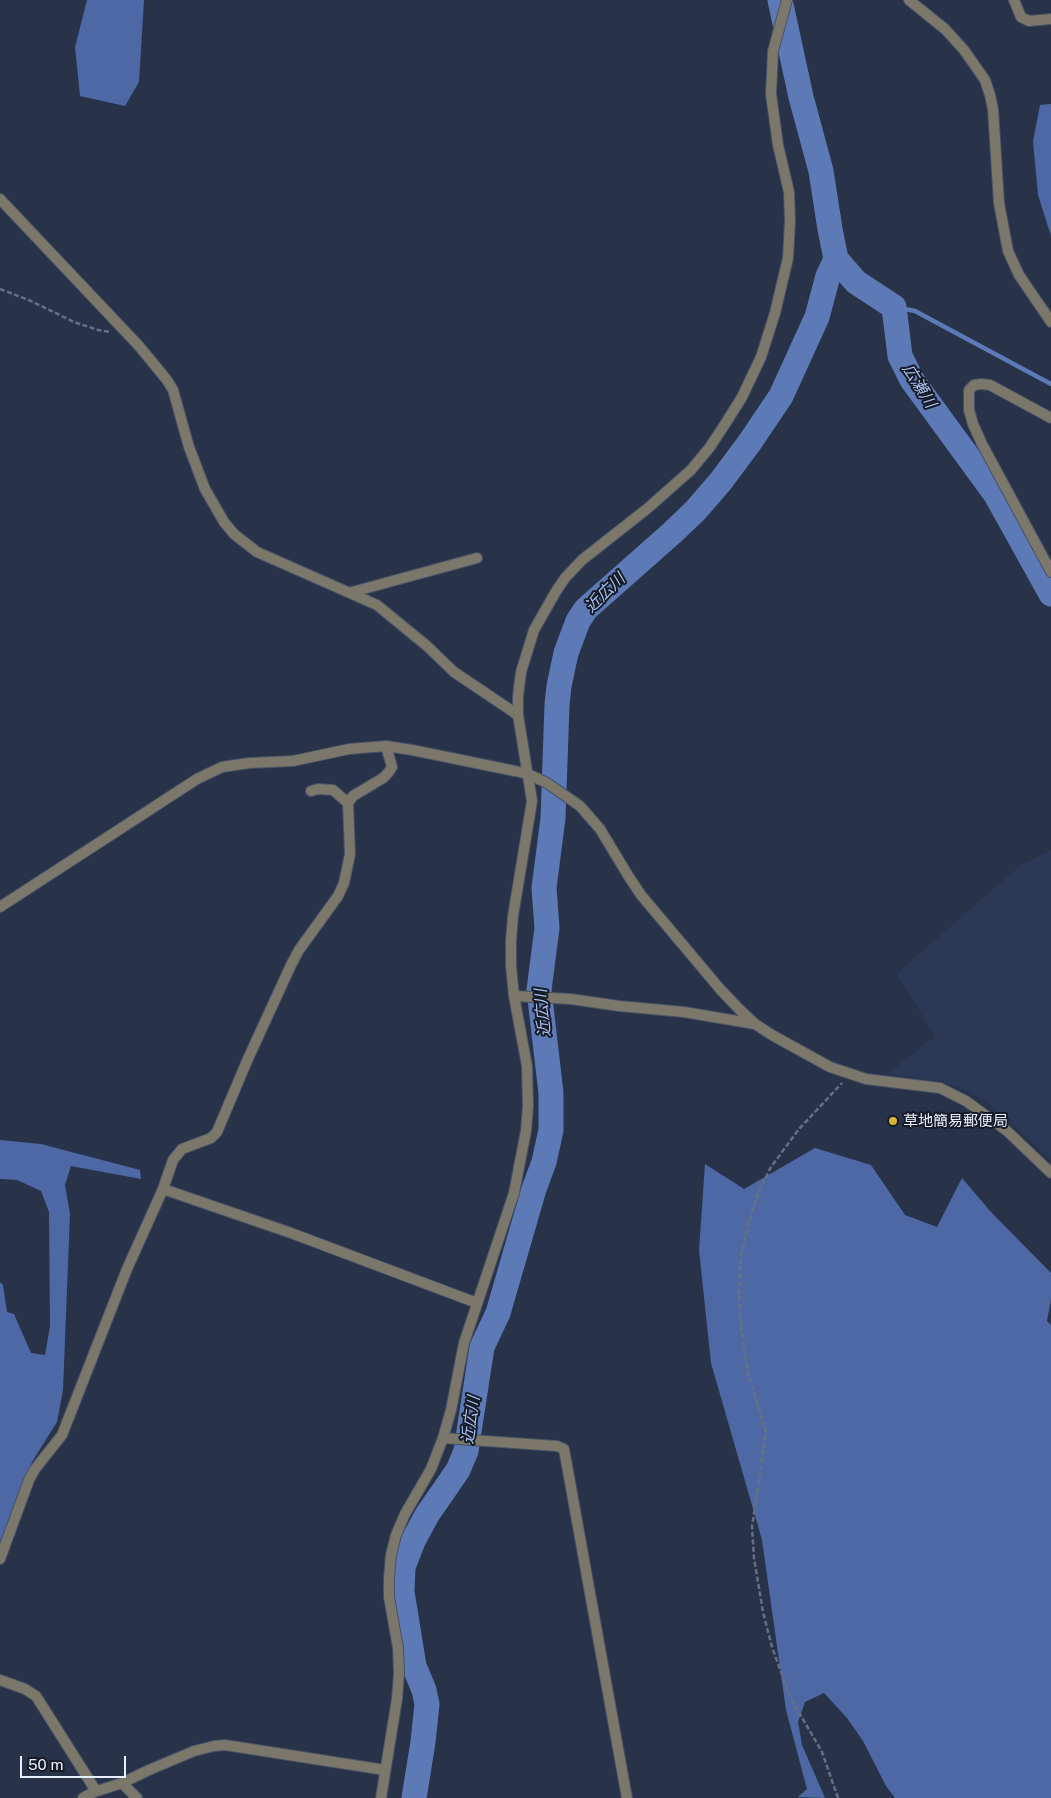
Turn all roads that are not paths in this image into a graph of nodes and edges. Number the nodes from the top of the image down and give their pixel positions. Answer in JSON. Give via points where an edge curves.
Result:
{"nodes":[{"id":1,"x":787,"y":0,"type":"edge"},
{"id":2,"x":909,"y":0,"type":"edge"},
{"id":3,"x":1014,"y":0,"type":"edge"},
{"id":4,"x":1051,"y":19,"type":"edge"},
{"id":5,"x":0,"y":199,"type":"edge"},
{"id":6,"x":1051,"y":322,"type":"edge"},
{"id":7,"x":1051,"y":418,"type":"edge"},
{"id":8,"x":477,"y":558,"type":"dead end"},
{"id":9,"x":1051,"y":572,"type":"edge"},
{"id":10,"x":352,"y":592,"type":"junction"},
{"id":11,"x":518,"y":715,"type":"junction"},
{"id":12,"x":386,"y":746,"type":"junction"},
{"id":13,"x":528,"y":774,"type":"junction"},
{"id":14,"x":311,"y":791,"type":"dead end"},
{"id":15,"x":348,"y":803,"type":"junction"},
{"id":16,"x":0,"y":907,"type":"edge"},
{"id":17,"x":514,"y":996,"type":"junction"},
{"id":18,"x":755,"y":1024,"type":"junction"},
{"id":19,"x":1051,"y":1173,"type":"edge"},
{"id":20,"x":163,"y":1189,"type":"junction"},
{"id":21,"x":477,"y":1302,"type":"junction"},
{"id":22,"x":443,"y":1438,"type":"junction"},
{"id":23,"x":0,"y":1558,"type":"edge"},
{"id":24,"x":0,"y":1680,"type":"edge"},
{"id":25,"x":385,"y":1770,"type":"junction"},
{"id":26,"x":122,"y":1783,"type":"junction"},
{"id":27,"x":96,"y":1791,"type":"junction"},
{"id":28,"x":83,"y":1798,"type":"edge"},
{"id":29,"x":137,"y":1798,"type":"edge"},
{"id":30,"x":381,"y":1798,"type":"edge"},
{"id":31,"x":627,"y":1798,"type":"edge"}],
"edges":[{"from":1,"to":11,"type":"street","via":[[773,51],[771,94],[789,192],[790,221],[786,267],[776,313],[761,357],[728,421],[691,470],[582,560],[565,578],[534,630],[518,696]]},
{"from":2,"to":6,"type":"street","via":[[964,50],[985,80],[993,109],[999,203],[1008,251],[1019,275]]},
{"from":3,"to":4,"type":"street","via":[[1021,17],[1029,21]]},
{"from":5,"to":10,"type":"street","via":[[162,374],[172,390],[205,489],[234,534],[256,552]]},
{"from":7,"to":9,"type":"street","via":[[990,385],[974,385],[970,390],[969,410],[973,424]]},
{"from":8,"to":10,"type":"street"},
{"from":10,"to":11,"type":"street","via":[[377,605],[454,672]]},
{"from":11,"to":13,"type":"street"},
{"from":12,"to":13,"type":"street"},
{"from":12,"to":15,"type":"street","via":[[392,767],[388,773],[353,796]]},
{"from":12,"to":16,"type":"street","via":[[350,748],[293,761],[222,767],[197,779]]},
{"from":13,"to":17,"type":"street","via":[[531,808],[511,940]]},
{"from":13,"to":18,"type":"street","via":[[580,806],[600,829],[641,895],[720,989]]},
{"from":14,"to":15,"type":"street","via":[[333,790]]},
{"from":15,"to":20,"type":"street","via":[[350,854],[341,890],[291,965],[217,1132],[211,1138],[177,1153]]},
{"from":17,"to":18,"type":"street","via":[[684,1012]]},
{"from":17,"to":21,"type":"street","via":[[527,1066],[526,1130],[519,1176]]},
{"from":18,"to":19,"type":"street","via":[[830,1067],[866,1079],[940,1088],[966,1100],[1007,1131]]},
{"from":20,"to":21,"type":"street"},
{"from":20,"to":23,"type":"street","via":[[132,1256],[62,1435],[29,1480]]},
{"from":21,"to":22,"type":"street","via":[[464,1342]]},
{"from":22,"to":25,"type":"street","via":[[432,1469],[405,1514],[391,1555],[389,1597],[399,1673]]},
{"from":22,"to":31,"type":"street","via":[[564,1449]]},
{"from":24,"to":27,"type":"street","via":[[36,1696]]},
{"from":25,"to":26,"type":"street","via":[[225,1745],[194,1751]]},
{"from":25,"to":30,"type":"street"},
{"from":26,"to":27,"type":"street"},
{"from":26,"to":29,"type":"street"},
{"from":27,"to":28,"type":"street"}]}
